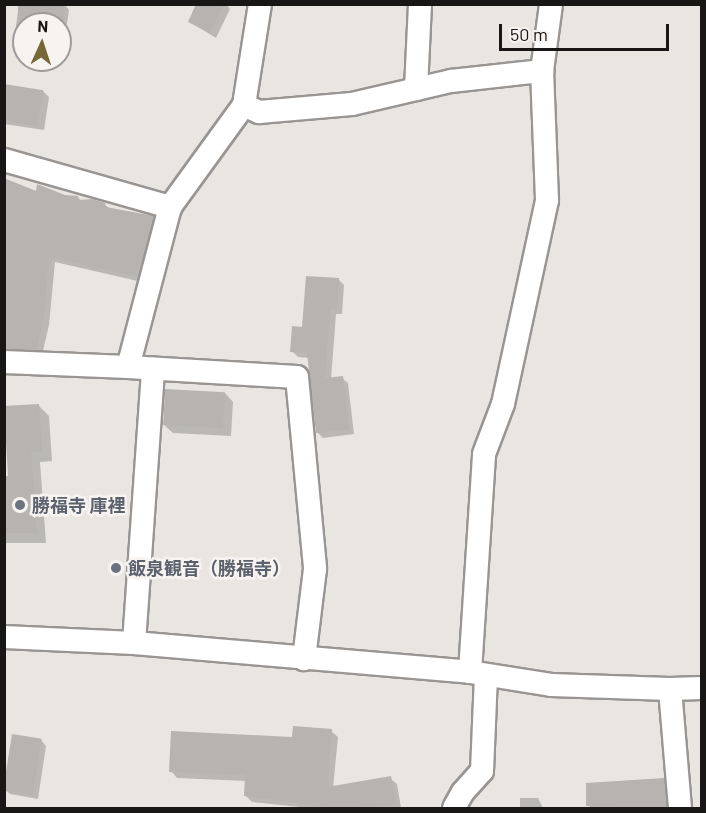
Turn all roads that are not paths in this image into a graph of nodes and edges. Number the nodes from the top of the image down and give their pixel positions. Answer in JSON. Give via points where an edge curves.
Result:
{"nodes":[{"id":1,"x":260,"y":4,"type":"edge"},
{"id":2,"x":420,"y":4,"type":"edge"},
{"id":3,"x":551,"y":4,"type":"edge"},
{"id":4,"x":542,"y":70,"type":"junction"},
{"id":5,"x":417,"y":89,"type":"junction"},
{"id":6,"x":244,"y":105,"type":"junction"},
{"id":7,"x":4,"y":160,"type":"edge"},
{"id":8,"x":170,"y":207,"type":"junction"},
{"id":9,"x":4,"y":362,"type":"edge"},
{"id":10,"x":128,"y":367,"type":"junction"},
{"id":11,"x":153,"y":369,"type":"junction"},
{"id":12,"x":4,"y":637,"type":"edge"},
{"id":13,"x":134,"y":643,"type":"junction"},
{"id":14,"x":304,"y":659,"type":"junction"},
{"id":15,"x":478,"y":674,"type":"junction"},
{"id":16,"x":702,"y":688,"type":"edge"},
{"id":17,"x":670,"y":689,"type":"junction"},
{"id":18,"x":454,"y":808,"type":"edge"},
{"id":19,"x":680,"y":808,"type":"edge"}],
"edges":[{"from":1,"to":6,"type":"street"},
{"from":2,"to":5,"type":"street"},
{"from":3,"to":4,"type":"street"},
{"from":4,"to":5,"type":"street"},
{"from":4,"to":15,"type":"street","via":[[548,200],[503,404],[484,454]]},
{"from":5,"to":6,"type":"street","via":[[352,104],[259,112]]},
{"from":6,"to":8,"type":"street"},
{"from":7,"to":8,"type":"street"},
{"from":8,"to":10,"type":"street"},
{"from":9,"to":10,"type":"street"},
{"from":10,"to":11,"type":"street"},
{"from":11,"to":13,"type":"street"},
{"from":11,"to":14,"type":"street","via":[[297,377],[315,569]]},
{"from":12,"to":13,"type":"street"},
{"from":13,"to":14,"type":"street"},
{"from":14,"to":15,"type":"street"},
{"from":15,"to":17,"type":"street","via":[[551,685]]},
{"from":15,"to":18,"type":"street","via":[[482,771]]},
{"from":16,"to":17,"type":"street"},
{"from":17,"to":19,"type":"street"}]}
